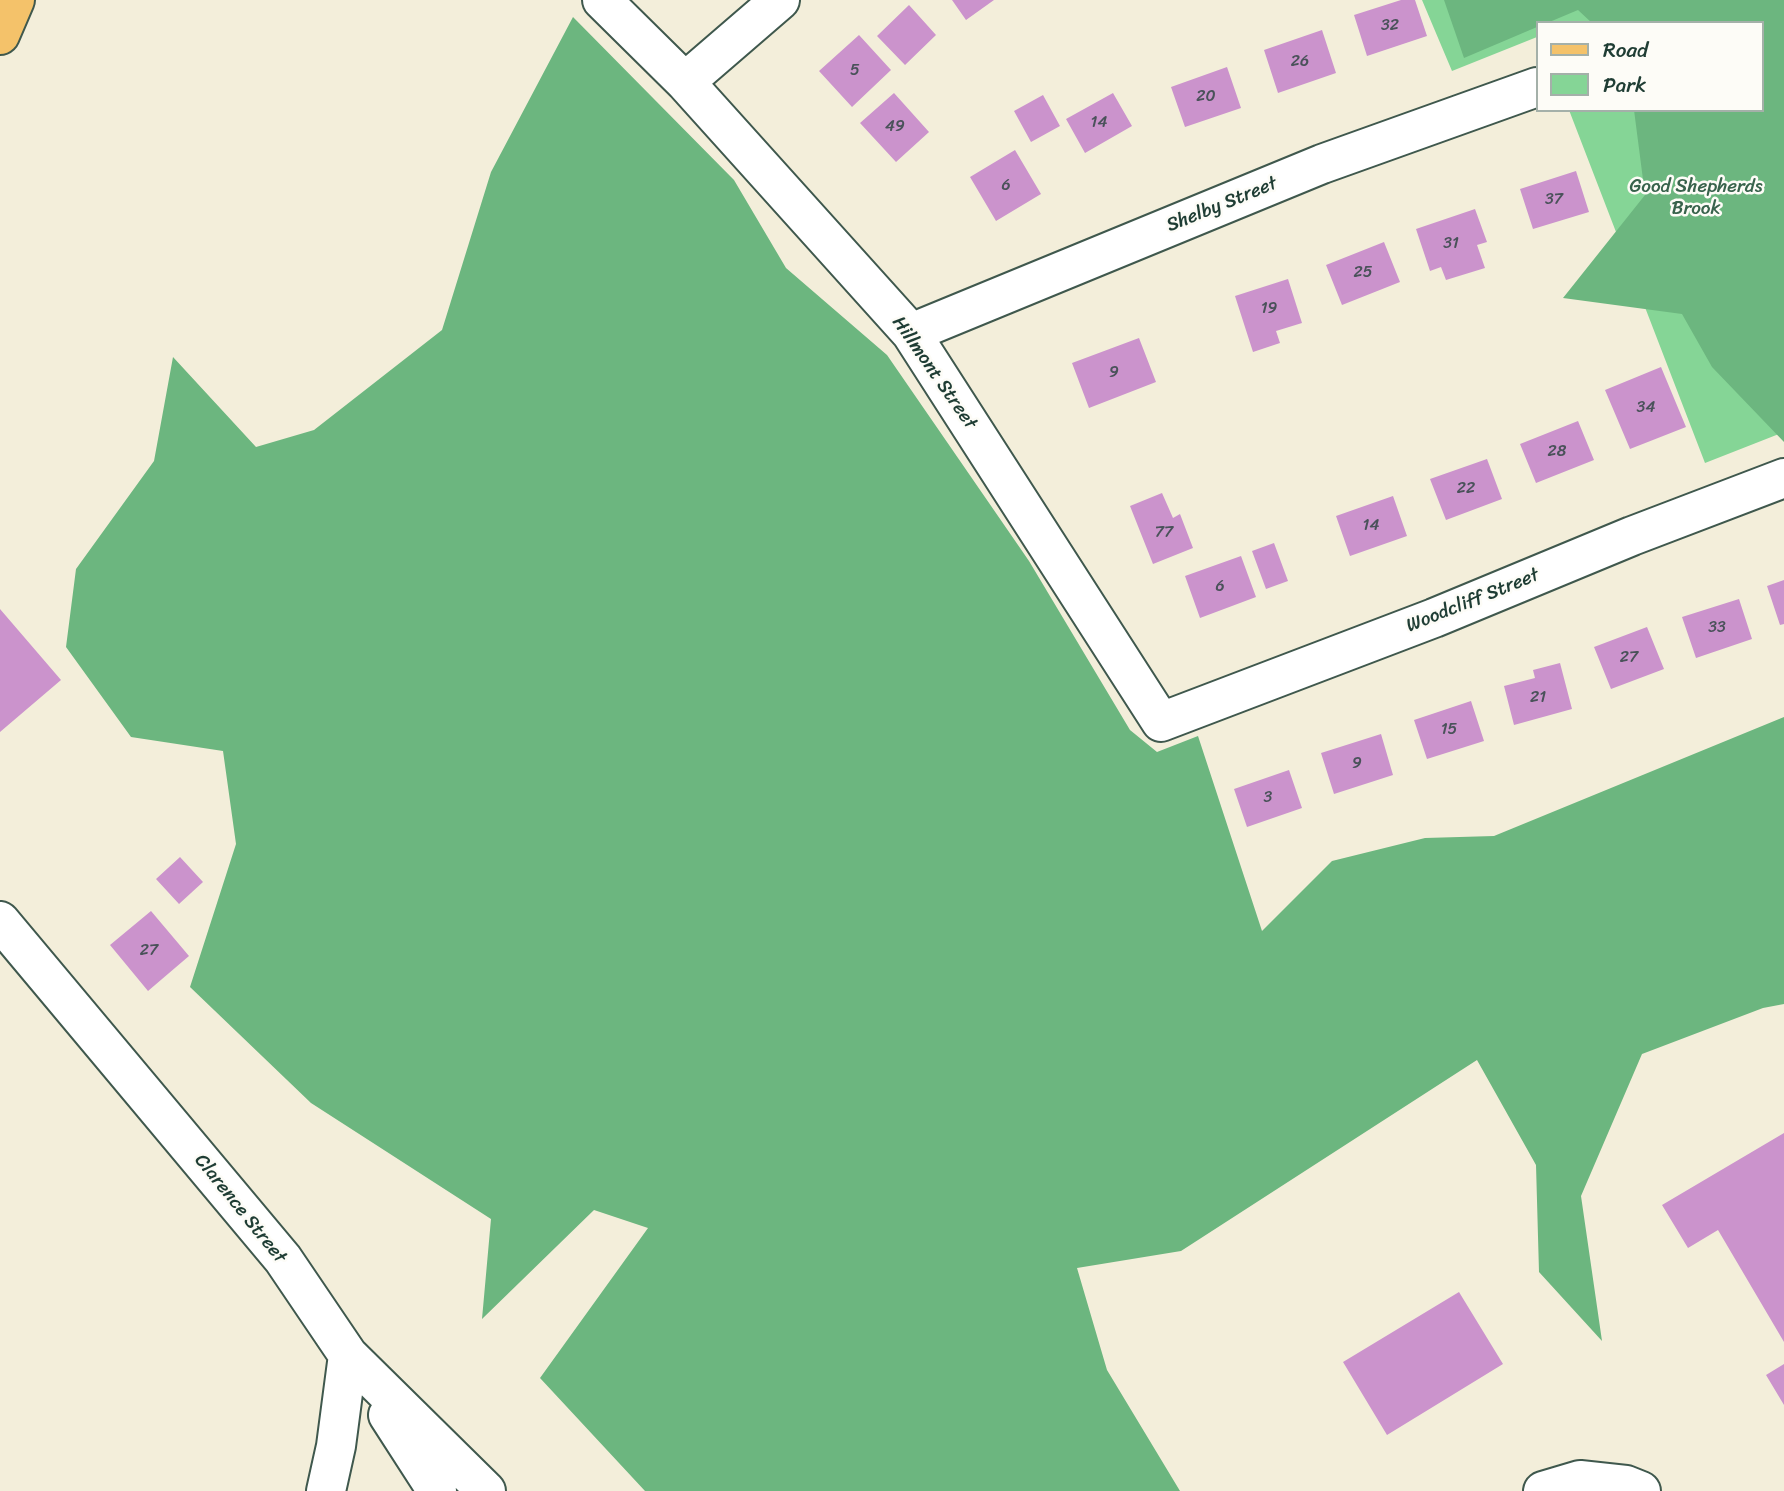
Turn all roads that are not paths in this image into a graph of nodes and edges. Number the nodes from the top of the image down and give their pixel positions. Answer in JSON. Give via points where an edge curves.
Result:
{"nodes":[{"id":1,"x":15,"y":0,"type":"edge"},
{"id":2,"x":602,"y":0,"type":"edge"},
{"id":3,"x":780,"y":0,"type":"edge"},
{"id":4,"x":0,"y":35,"type":"edge"},
{"id":5,"x":685,"y":82,"type":"junction"},
{"id":6,"x":1536,"y":87,"type":"edge"},
{"id":7,"x":911,"y":333,"type":"junction"},
{"id":8,"x":1784,"y":478,"type":"edge"},
{"id":9,"x":1161,"y":722,"type":"joint"},
{"id":10,"x":0,"y":921,"type":"edge"},
{"id":11,"x":348,"y":1355,"type":"junction"},
{"id":12,"x":326,"y":1491,"type":"edge"},
{"id":13,"x":437,"y":1491,"type":"edge"},
{"id":14,"x":486,"y":1491,"type":"edge"},
{"id":15,"x":1543,"y":1491,"type":"edge"},
{"id":16,"x":1641,"y":1491,"type":"edge"}],
"edges":[{"from":1,"to":4,"type":"main road"},
{"from":2,"to":5,"type":"street","name":"Hillmont Street"},
{"from":3,"to":5,"type":"street"},
{"from":5,"to":7,"type":"street","name":"Hillmont Street"},
{"from":6,"to":7,"type":"street","name":"Shelby Street","via":[[1322,164]]},
{"from":7,"to":9,"type":"street","name":"Hillmont Street"},
{"from":8,"to":9,"type":"street","name":"Woodcliff Street"},
{"from":10,"to":11,"type":"street","name":"Clarence Street","via":[[283,1259]]},
{"from":11,"to":12,"type":"street"},
{"from":11,"to":13,"type":"street"},
{"from":11,"to":14,"type":"street","name":"Clarence Street"},
{"from":15,"to":16,"type":"street","via":[[1580,1480]]}]}
